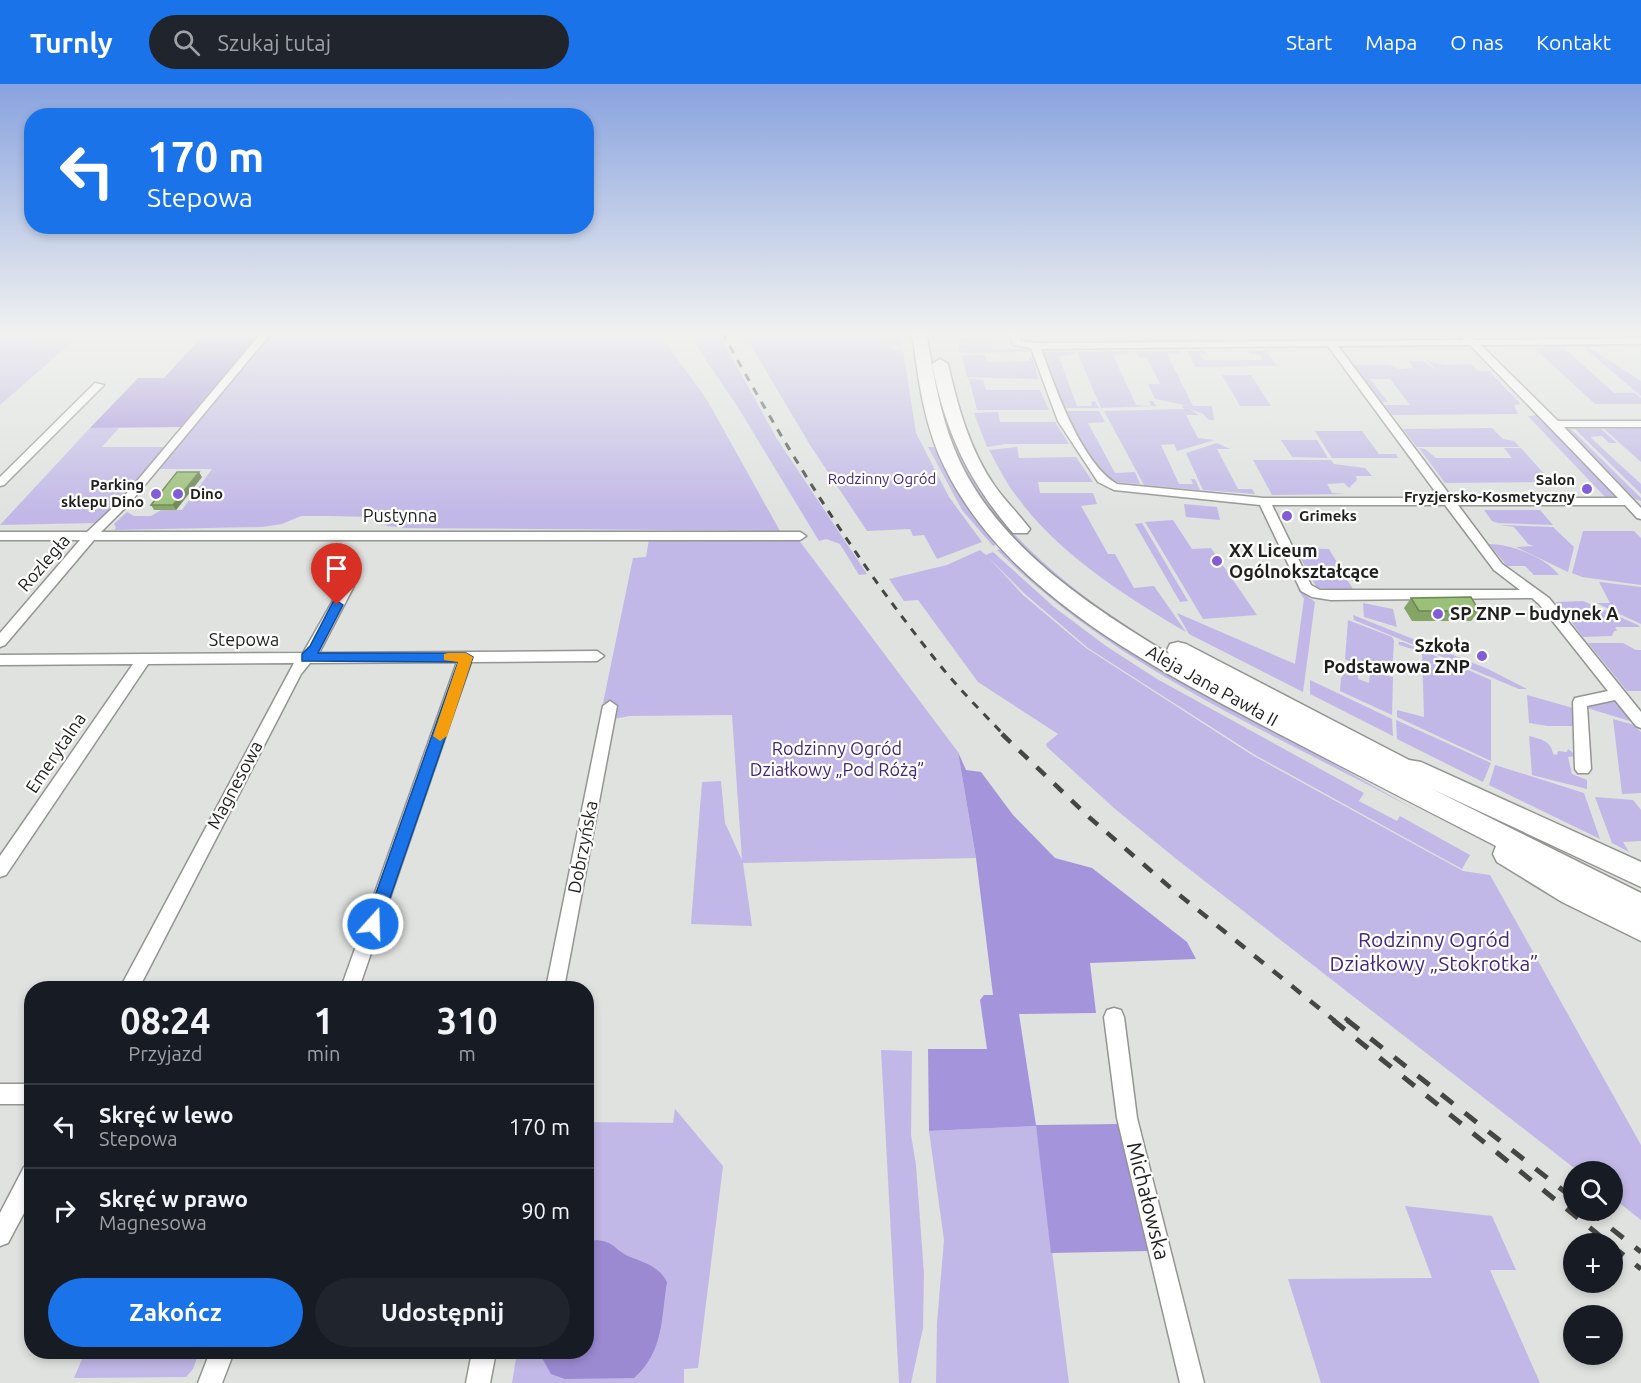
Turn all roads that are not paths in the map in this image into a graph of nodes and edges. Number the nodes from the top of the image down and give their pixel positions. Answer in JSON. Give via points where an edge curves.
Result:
{"nodes":[{"id":1,"x":91,"y":393,"type":"edge"},
{"id":2,"x":216,"y":393,"type":"edge"},
{"id":3,"x":929,"y":393,"type":"edge"},
{"id":4,"x":946,"y":393,"type":"edge"},
{"id":5,"x":1052,"y":393,"type":"edge"},
{"id":6,"x":1368,"y":393,"type":"edge"},
{"id":7,"x":1523,"y":393,"type":"edge"},
{"id":8,"x":1555,"y":424,"type":"junction"},
{"id":9,"x":1641,"y":424,"type":"edge"},
{"id":10,"x":0,"y":483,"type":"edge"},
{"id":11,"x":1627,"y":501,"type":"junction"},
{"id":12,"x":1264,"y":502,"type":"junction"},
{"id":13,"x":1450,"y":502,"type":"junction"},
{"id":14,"x":1641,"y":515,"type":"edge"},
{"id":15,"x":92,"y":534,"type":"junction"},
{"id":16,"x":0,"y":536,"type":"edge"},
{"id":17,"x":800,"y":536,"type":"dead end"},
{"id":18,"x":348,"y":586,"type":"dead end"},
{"id":19,"x":1535,"y":594,"type":"junction"},
{"id":20,"x":0,"y":642,"type":"edge"},
{"id":21,"x":597,"y":656,"type":"dead end"},
{"id":22,"x":306,"y":657,"type":"junction"},
{"id":23,"x":466,"y":657,"type":"junction"},
{"id":24,"x":144,"y":659,"type":"junction"},
{"id":25,"x":0,"y":660,"type":"edge"},
{"id":26,"x":1618,"y":694,"type":"junction"},
{"id":27,"x":610,"y":706,"type":"dead end"},
{"id":28,"x":1641,"y":722,"type":"edge"},
{"id":29,"x":1367,"y":749,"type":"junction"},
{"id":30,"x":1583,"y":770,"type":"dead end"},
{"id":31,"x":1385,"y":778,"type":"junction"},
{"id":32,"x":0,"y":870,"type":"edge"},
{"id":33,"x":1641,"y":874,"type":"edge"},
{"id":34,"x":1641,"y":892,"type":"edge"},
{"id":35,"x":1641,"y":907,"type":"edge"},
{"id":36,"x":1641,"y":928,"type":"edge"},
{"id":37,"x":133,"y":981,"type":"edge"},
{"id":38,"x":353,"y":981,"type":"edge"},
{"id":39,"x":556,"y":981,"type":"edge"},
{"id":40,"x":1114,"y":1017,"type":"dead end"},
{"id":41,"x":0,"y":1094,"type":"edge"},
{"id":42,"x":24,"y":1094,"type":"edge"},
{"id":43,"x":24,"y":1190,"type":"edge"},
{"id":44,"x":0,"y":1235,"type":"edge"},
{"id":45,"x":219,"y":1359,"type":"edge"},
{"id":46,"x":483,"y":1359,"type":"edge"},
{"id":47,"x":210,"y":1383,"type":"edge"},
{"id":48,"x":478,"y":1383,"type":"edge"},
{"id":49,"x":1192,"y":1383,"type":"edge"}],
"edges":[{"from":1,"to":10,"type":"street"},
{"from":2,"to":15,"type":"street","name":"Rozległa"},
{"from":3,"to":31,"type":"main road","name":"Aleja Jana Pawła II","via":[[934,419],[950,460],[985,514],[1031,564],[1094,615],[1164,661]]},
{"from":4,"to":29,"type":"main road","name":"Aleja Jana Pawła II","via":[[962,448],[992,496],[1033,543],[1088,591],[1161,640]]},
{"from":5,"to":12,"type":"street","via":[[1063,421],[1102,480],[1114,487]]},
{"from":6,"to":13,"type":"street"},
{"from":7,"to":8,"type":"street"},
{"from":8,"to":9,"type":"street"},
{"from":8,"to":11,"type":"street"},
{"from":11,"to":13,"type":"street"},
{"from":11,"to":14,"type":"street"},
{"from":12,"to":13,"type":"street"},
{"from":12,"to":19,"type":"street","via":[[1306,588],[1317,594]]},
{"from":13,"to":19,"type":"street","via":[[1498,567]]},
{"from":15,"to":16,"type":"street","name":"Pustynna"},
{"from":15,"to":17,"type":"street","name":"Pustynna"},
{"from":15,"to":20,"type":"street","name":"Rozległa"},
{"from":18,"to":22,"type":"street","name":"Magnesowa","via":[[315,648]]},
{"from":19,"to":26,"type":"street"},
{"from":21,"to":23,"type":"street","name":"Stepowa"},
{"from":22,"to":23,"type":"street","name":"Stepowa"},
{"from":22,"to":24,"type":"street","name":"Stepowa"},
{"from":22,"to":37,"type":"street","name":"Magnesowa","via":[[295,670]]},
{"from":23,"to":38,"type":"street"},
{"from":24,"to":25,"type":"street","name":"Stepowa"},
{"from":24,"to":32,"type":"street","name":"Emerytalna"},
{"from":26,"to":28,"type":"street"},
{"from":26,"to":30,"type":"street","via":[[1580,702]]},
{"from":27,"to":39,"type":"street","name":"Dobrzyńska"},
{"from":29,"to":33,"type":"main road"},
{"from":29,"to":34,"type":"main road","name":"Aleja Jana Pawła II"},
{"from":31,"to":35,"type":"main road","name":"Aleja Jana Pawła II"},
{"from":31,"to":36,"type":"main road","via":[[1572,893]]},
{"from":40,"to":49,"type":"street","name":"Michałowska","via":[[1127,1118]]},
{"from":41,"to":42,"type":"street"},
{"from":43,"to":44,"type":"street"},
{"from":45,"to":47,"type":"street"},
{"from":46,"to":48,"type":"street"}]}
